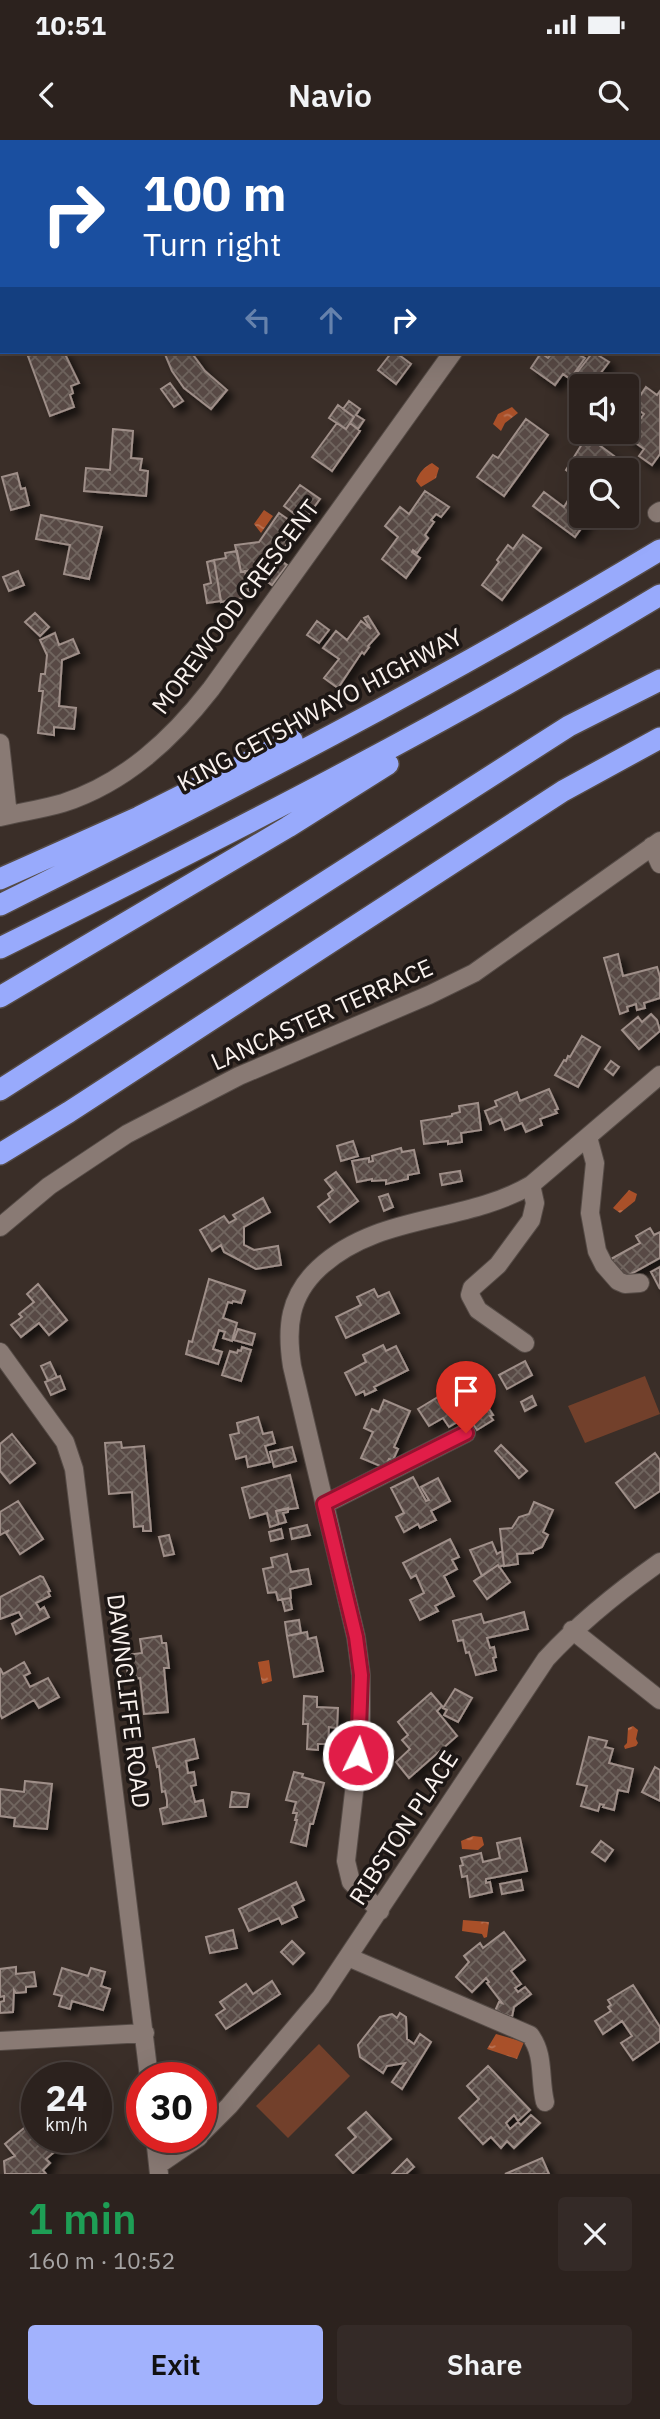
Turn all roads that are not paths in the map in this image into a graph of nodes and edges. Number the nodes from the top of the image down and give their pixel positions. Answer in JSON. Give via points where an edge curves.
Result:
{"nodes":[{"id":1,"x":452,"y":354,"type":"edge"},
{"id":2,"x":660,"y":550,"type":"edge"},
{"id":3,"x":660,"y":595,"type":"edge"},
{"id":4,"x":660,"y":680,"type":"edge"},
{"id":5,"x":500,"y":688,"type":"junction"},
{"id":6,"x":660,"y":738,"type":"edge"},
{"id":7,"x":0,"y":743,"type":"edge"},
{"id":8,"x":4,"y":816,"type":"edge"},
{"id":9,"x":656,"y":844,"type":"edge"},
{"id":10,"x":660,"y":864,"type":"edge"},
{"id":11,"x":0,"y":879,"type":"edge"},
{"id":12,"x":0,"y":905,"type":"edge"},
{"id":13,"x":0,"y":948,"type":"edge"},
{"id":14,"x":0,"y":997,"type":"edge"},
{"id":15,"x":660,"y":1074,"type":"edge"},
{"id":16,"x":0,"y":1090,"type":"edge"},
{"id":17,"x":588,"y":1137,"type":"junction"},
{"id":18,"x":0,"y":1154,"type":"edge"},
{"id":19,"x":531,"y":1185,"type":"junction"},
{"id":20,"x":0,"y":1227,"type":"edge"},
{"id":21,"x":640,"y":1283,"type":"dead end"},
{"id":22,"x":525,"y":1343,"type":"dead end"},
{"id":23,"x":0,"y":1352,"type":"edge"},
{"id":24,"x":466,"y":1433,"type":"dead end"},
{"id":25,"x":324,"y":1504,"type":"junction"},
{"id":26,"x":660,"y":1562,"type":"edge"},
{"id":27,"x":572,"y":1630,"type":"junction"},
{"id":28,"x":660,"y":1700,"type":"edge"},
{"id":29,"x":380,"y":1911,"type":"junction"},
{"id":30,"x":348,"y":1957,"type":"junction"},
{"id":31,"x":145,"y":2033,"type":"junction"},
{"id":32,"x":0,"y":2041,"type":"edge"},
{"id":33,"x":148,"y":2062,"type":"edge"},
{"id":34,"x":545,"y":2102,"type":"dead end"},
{"id":35,"x":217,"y":2118,"type":"edge"},
{"id":36,"x":179,"y":2153,"type":"edge"},
{"id":37,"x":159,"y":2169,"type":"edge"}],
"edges":[{"from":1,"to":8,"type":"street","name":"MOREWOOD CRESCENT","via":[[190,716],[150,754],[105,783],[65,802]]},
{"from":2,"to":11,"type":"highway","via":[[139,817]]},
{"from":2,"to":12,"type":"highway","name":"KING CETSHWAYO HIGHWAY","via":[[215,798]]},
{"from":3,"to":5,"type":"highway"},
{"from":4,"to":16,"type":"highway","via":[[569,726]]},
{"from":5,"to":13,"type":"highway","via":[[317,788]]},
{"from":5,"to":14,"type":"highway","via":[[288,827]]},
{"from":6,"to":18,"type":"highway","via":[[563,791]]},
{"from":7,"to":8,"type":"street"},
{"from":9,"to":10,"type":"street"},
{"from":9,"to":20,"type":"street","name":"LANCASTER TERRACE","via":[[474,973],[239,1076],[127,1134],[49,1186]]},
{"from":15,"to":17,"type":"street"},
{"from":17,"to":19,"type":"street"},
{"from":17,"to":21,"type":"street","via":[[594,1163],[590,1213],[597,1251],[618,1281]]},
{"from":19,"to":22,"type":"street","via":[[536,1203],[531,1220],[470,1295],[488,1319]]},
{"from":19,"to":25,"type":"street","via":[[491,1203],[406,1223],[353,1243],[306,1281],[292,1308],[288,1342]]},
{"from":23,"to":31,"type":"street","name":"DAWNCLIFFE ROAD","via":[[65,1442],[74,1469]]},
{"from":24,"to":25,"type":"street"},
{"from":25,"to":29,"type":"street","via":[[361,1675],[361,1732],[346,1861],[351,1882]]},
{"from":26,"to":27,"type":"street","name":"RIBSTON PLACE"},
{"from":27,"to":28,"type":"street"},
{"from":27,"to":29,"type":"street","name":"RIBSTON PLACE","via":[[533,1676]]},
{"from":29,"to":30,"type":"street","name":"RIBSTON PLACE"},
{"from":30,"to":34,"type":"street","via":[[530,2035],[540,2054]]},
{"from":30,"to":35,"type":"street","name":"RIBSTON PLACE","via":[[321,1997]]},
{"from":31,"to":32,"type":"street"},
{"from":31,"to":33,"type":"street","name":"DAWNCLIFFE ROAD"},
{"from":36,"to":37,"type":"street","name":"RIBSTON PLACE"}]}
